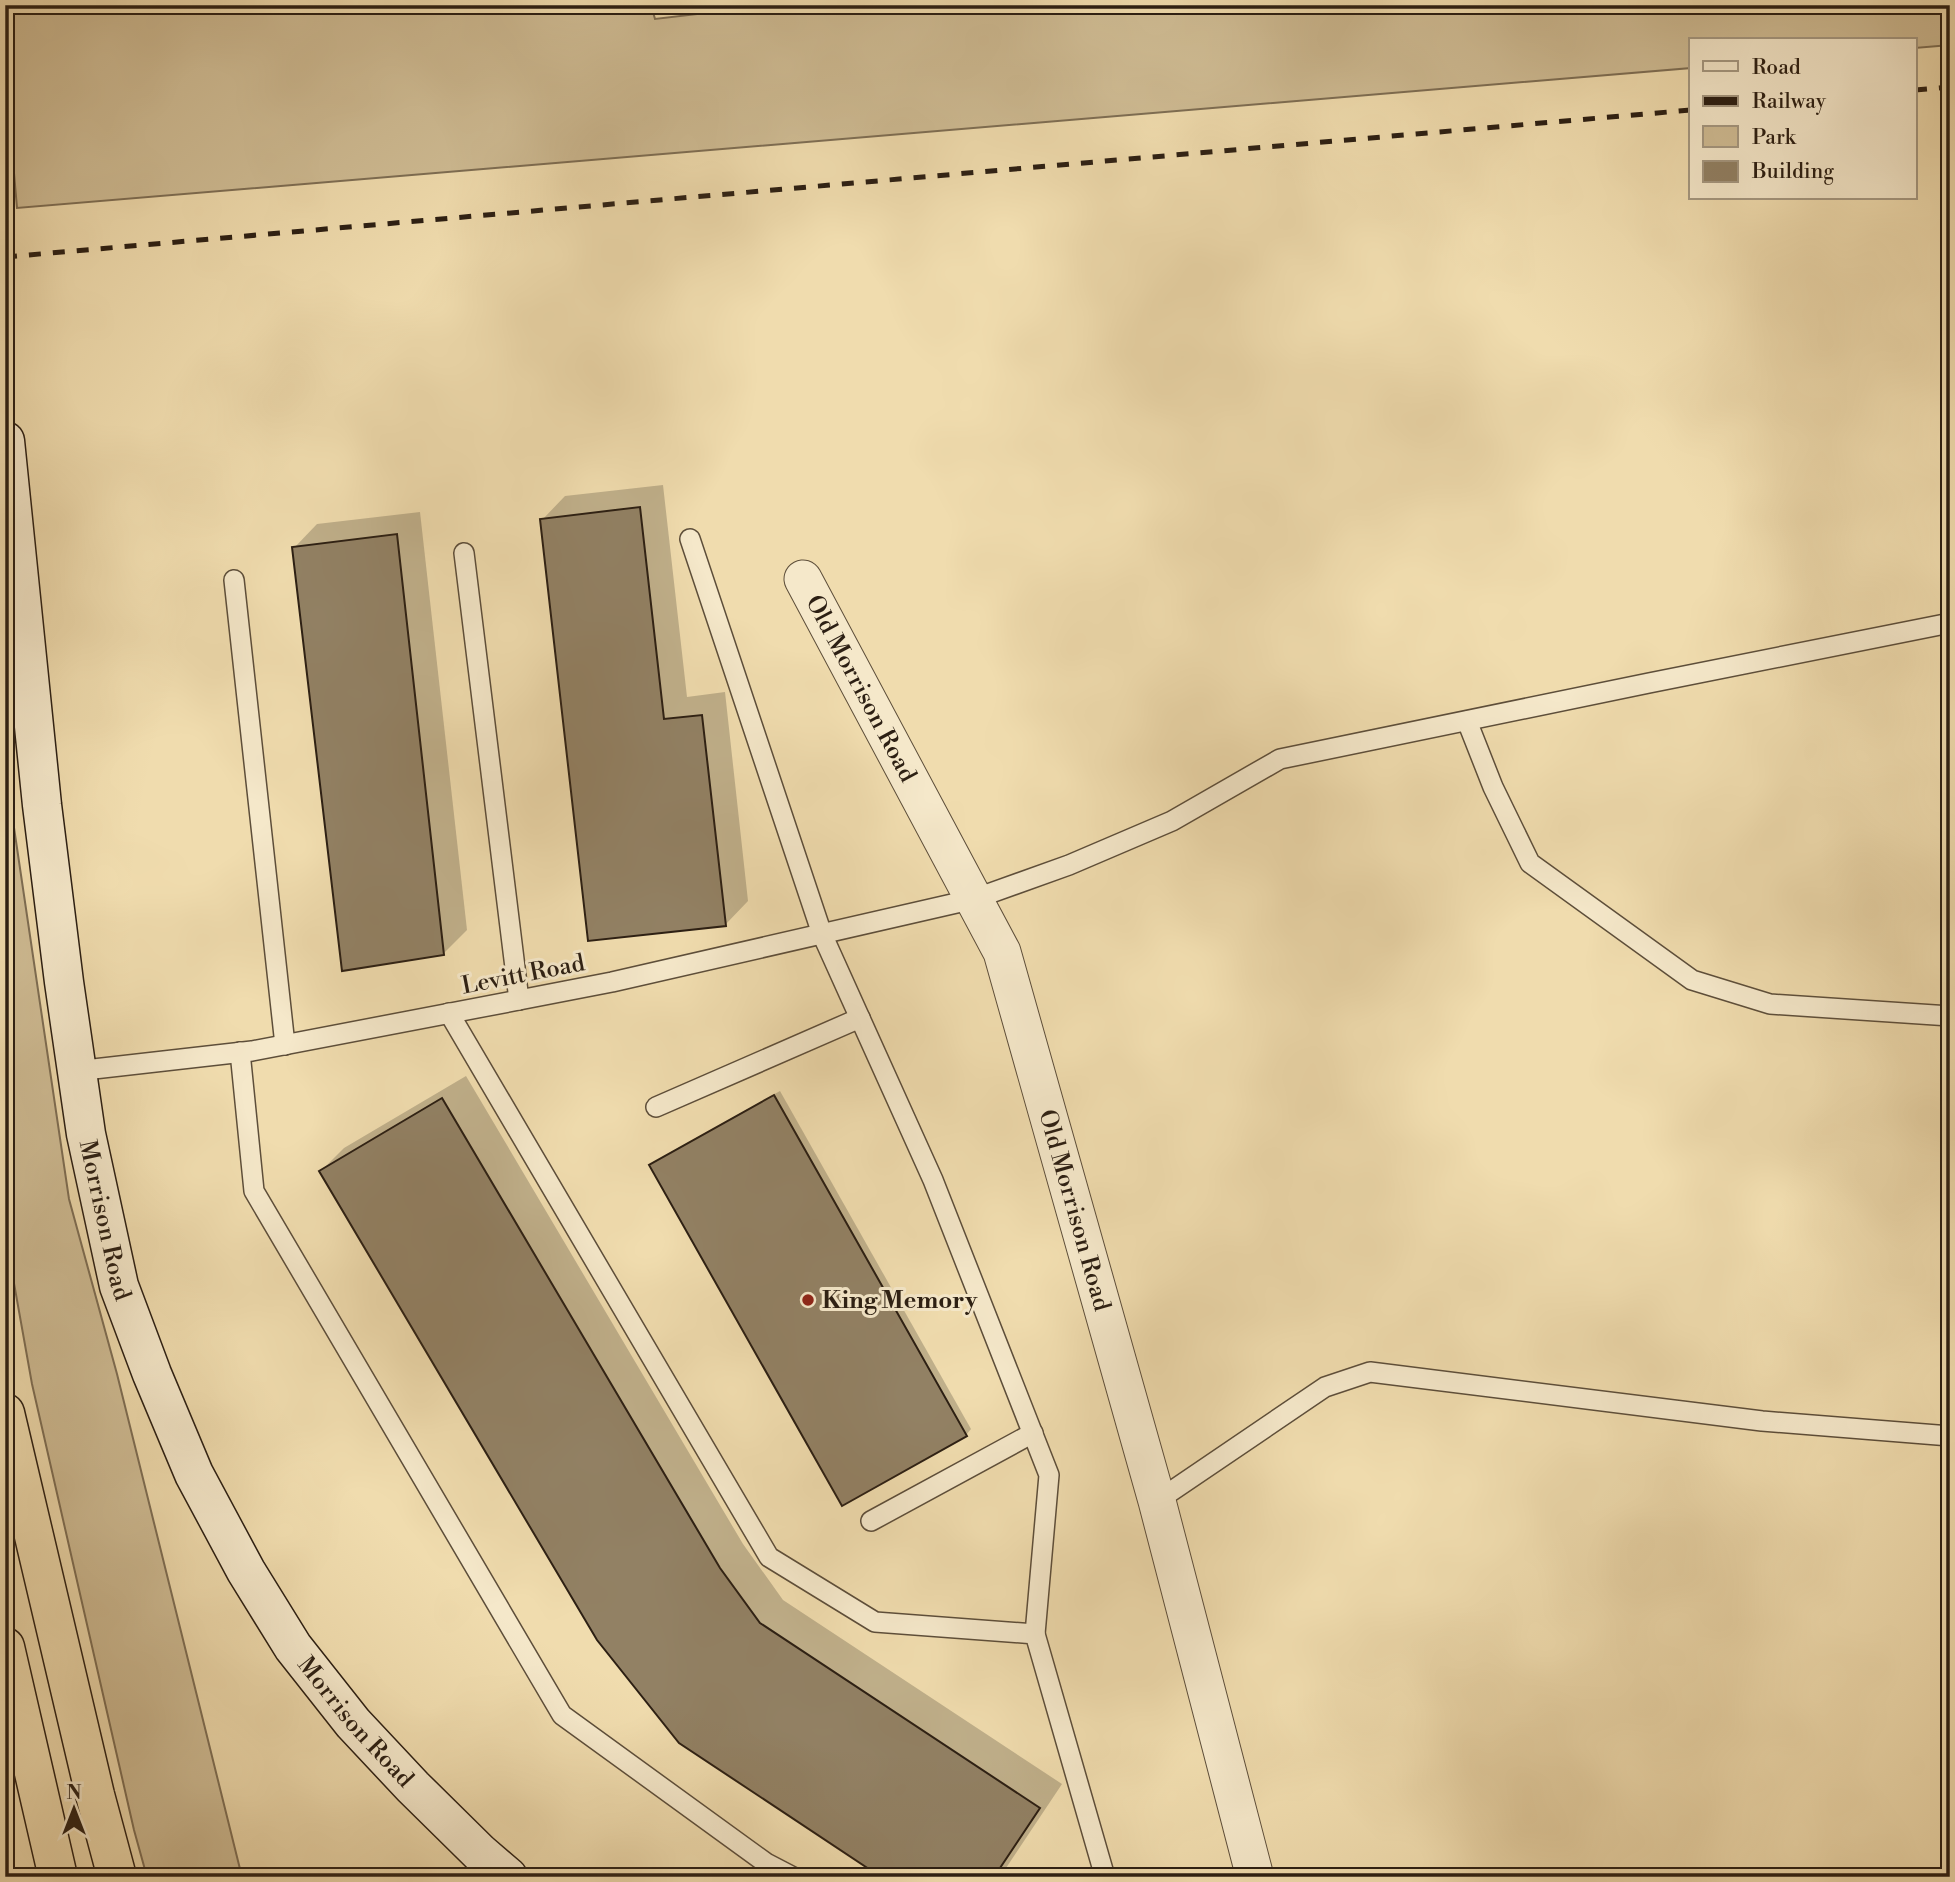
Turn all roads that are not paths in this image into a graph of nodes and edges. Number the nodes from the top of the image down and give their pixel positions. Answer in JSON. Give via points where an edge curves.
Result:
{"nodes":[{"id":1,"x":5,"y":441,"type":"edge"},
{"id":2,"x":690,"y":539,"type":"dead end"},
{"id":3,"x":464,"y":553,"type":"dead end"},
{"id":4,"x":803,"y":579,"type":"dead end"},
{"id":5,"x":234,"y":580,"type":"dead end"},
{"id":6,"x":1950,"y":624,"type":"edge"},
{"id":7,"x":1468,"y":721,"type":"junction"},
{"id":8,"x":974,"y":899,"type":"junction"},
{"id":9,"x":822,"y":934,"type":"junction"},
{"id":10,"x":519,"y":1000,"type":"junction"},
{"id":11,"x":449,"y":1013,"type":"junction"},
{"id":12,"x":1950,"y":1016,"type":"edge"},
{"id":13,"x":860,"y":1018,"type":"junction"},
{"id":14,"x":285,"y":1045,"type":"junction"},
{"id":15,"x":240,"y":1052,"type":"junction"},
{"id":16,"x":76,"y":1071,"type":"junction"},
{"id":17,"x":656,"y":1107,"type":"dead end"},
{"id":18,"x":5,"y":1413,"type":"edge"},
{"id":19,"x":1033,"y":1433,"type":"junction"},
{"id":20,"x":1950,"y":1436,"type":"edge"},
{"id":21,"x":1157,"y":1502,"type":"junction"},
{"id":22,"x":871,"y":1521,"type":"dead end"},
{"id":23,"x":1035,"y":1634,"type":"junction"},
{"id":24,"x":5,"y":1647,"type":"edge"},
{"id":25,"x":58,"y":1877,"type":"edge"},
{"id":26,"x":117,"y":1877,"type":"edge"},
{"id":27,"x":508,"y":1877,"type":"edge"},
{"id":28,"x":793,"y":1877,"type":"edge"},
{"id":29,"x":1105,"y":1877,"type":"edge"},
{"id":30,"x":1255,"y":1877,"type":"edge"}],
"edges":[{"from":1,"to":16,"type":"street","name":"Morrison Road","via":[[42,805]]},
{"from":2,"to":9,"type":"lane"},
{"from":3,"to":10,"type":"lane"},
{"from":4,"to":8,"type":"street","name":"Old Morrison Road"},
{"from":5,"to":14,"type":"lane"},
{"from":6,"to":7,"type":"lane","name":"Levitt Road"},
{"from":7,"to":8,"type":"lane","name":"Levitt Road","via":[[1280,760],[1172,821]]},
{"from":7,"to":12,"type":"lane","via":[[1530,863],[1692,980],[1770,1004]]},
{"from":8,"to":9,"type":"lane","name":"Levitt Road"},
{"from":8,"to":21,"type":"street","name":"Old Morrison Road","via":[[1002,952]]},
{"from":9,"to":10,"type":"lane","name":"Levitt Road"},
{"from":9,"to":13,"type":"lane"},
{"from":10,"to":11,"type":"lane","name":"Levitt Road"},
{"from":11,"to":14,"type":"lane","name":"Levitt Road"},
{"from":11,"to":23,"type":"lane","via":[[769,1557],[875,1622]]},
{"from":13,"to":17,"type":"lane"},
{"from":13,"to":19,"type":"lane","via":[[933,1180]]},
{"from":14,"to":15,"type":"lane","name":"Levitt Road"},
{"from":15,"to":16,"type":"lane","name":"Levitt Road"},
{"from":15,"to":28,"type":"lane","via":[[254,1191],[562,1715],[766,1863]]},
{"from":16,"to":27,"type":"street","name":"Morrison Road","via":[[119,1286],[200,1486],[293,1647],[353,1723],[412,1787]]},
{"from":18,"to":26,"type":"highway"},
{"from":19,"to":22,"type":"lane"},
{"from":19,"to":23,"type":"lane","via":[[1049,1475]]},
{"from":20,"to":21,"type":"lane","via":[[1762,1421],[1370,1372],[1325,1387]]},
{"from":21,"to":30,"type":"street","name":"Old Morrison Road"},
{"from":23,"to":29,"type":"lane"},
{"from":24,"to":25,"type":"highway"}]}
